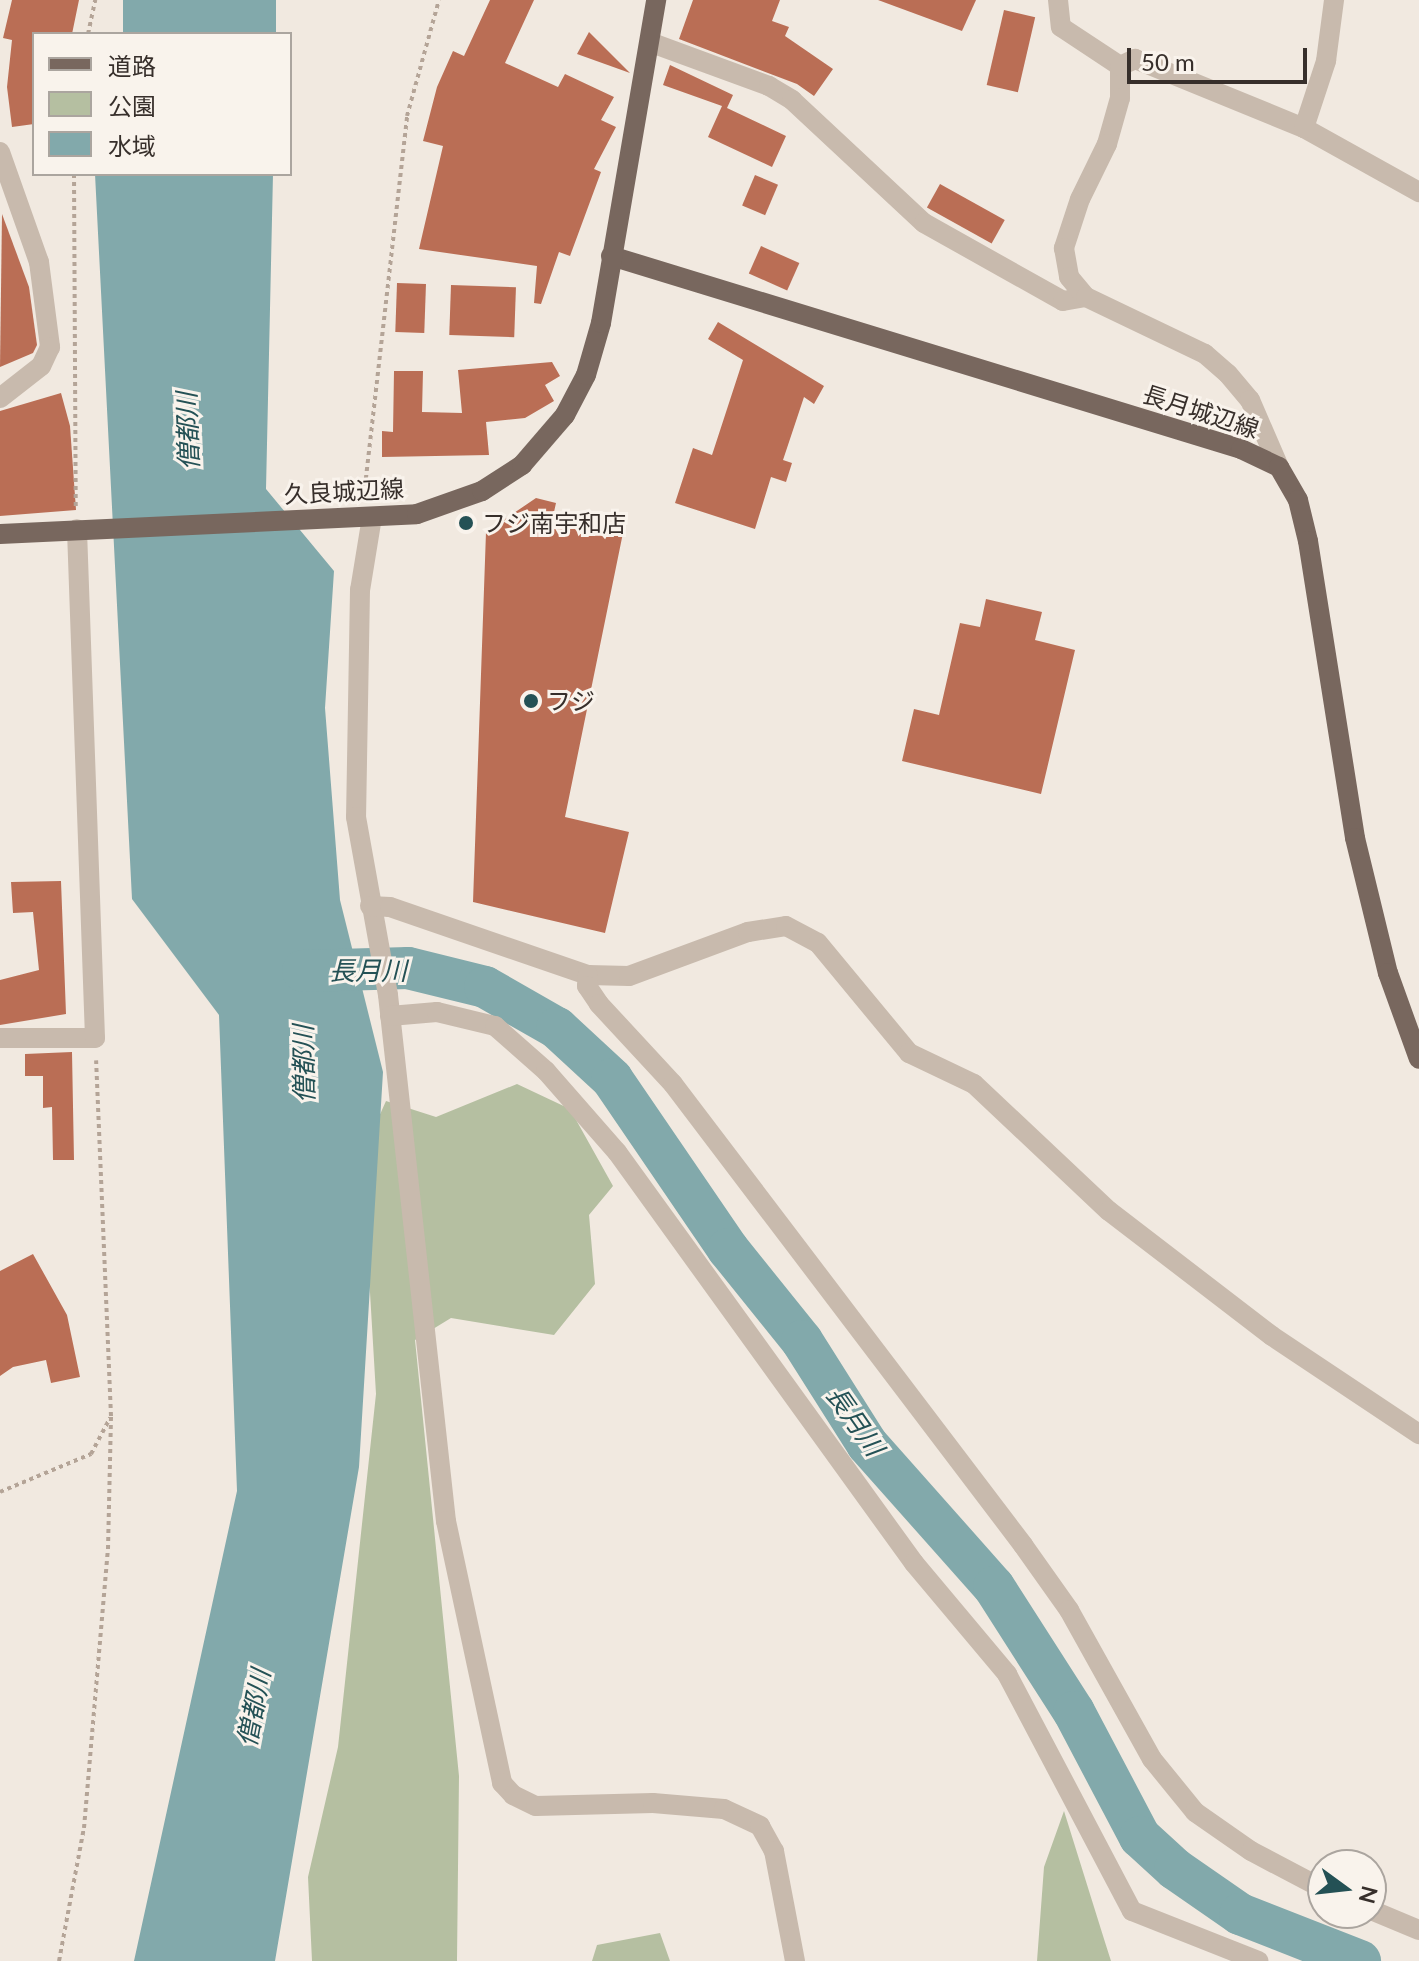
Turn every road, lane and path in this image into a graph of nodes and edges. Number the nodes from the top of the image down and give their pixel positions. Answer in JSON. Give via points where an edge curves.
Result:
{"nodes":[{"id":1,"x":95,"y":0,"type":"edge"},
{"id":2,"x":439,"y":0,"type":"edge"},
{"id":3,"x":1058,"y":0,"type":"edge"},
{"id":4,"x":1334,"y":0,"type":"edge"},
{"id":5,"x":657,"y":1,"type":"edge"},
{"id":6,"x":88,"y":32,"type":"edge"},
{"id":7,"x":652,"y":43,"type":"junction"},
{"id":8,"x":1120,"y":66,"type":"junction"},
{"id":9,"x":1304,"y":128,"type":"junction"},
{"id":10,"x":0,"y":152,"type":"edge"},
{"id":11,"x":74,"y":176,"type":"edge"},
{"id":12,"x":1419,"y":192,"type":"edge"},
{"id":13,"x":611,"y":256,"type":"junction"},
{"id":14,"x":1086,"y":297,"type":"junction"},
{"id":15,"x":0,"y":398,"type":"edge"},
{"id":16,"x":1279,"y":467,"type":"junction"},
{"id":17,"x":362,"y":517,"type":"junction"},
{"id":18,"x":84,"y":530,"type":"junction"},
{"id":19,"x":0,"y":534,"type":"edge"},
{"id":20,"x":371,"y":913,"type":"junction"},
{"id":21,"x":588,"y":975,"type":"junction"},
{"id":22,"x":390,"y":1016,"type":"junction"},
{"id":23,"x":0,"y":1038,"type":"edge"},
{"id":24,"x":95,"y":1038,"type":"junction"},
{"id":25,"x":1419,"y":1059,"type":"edge"},
{"id":26,"x":111,"y":1416,"type":"junction"},
{"id":27,"x":1419,"y":1434,"type":"edge"},
{"id":28,"x":0,"y":1492,"type":"edge"},
{"id":29,"x":1307,"y":1881,"type":"edge"},
{"id":30,"x":1387,"y":1917,"type":"edge"},
{"id":31,"x":1419,"y":1930,"type":"edge"},
{"id":32,"x":59,"y":1961,"type":"edge"},
{"id":33,"x":795,"y":1961,"type":"edge"},
{"id":34,"x":1258,"y":1961,"type":"edge"}],
"edges":[{"from":1,"to":6,"type":"path"},
{"from":2,"to":17,"type":"path","via":[[407,116]]},
{"from":3,"to":8,"type":"street","via":[[1061,27]]},
{"from":4,"to":9,"type":"street","via":[[1326,61]]},
{"from":5,"to":7,"type":"main road","name":"久良城辺線"},
{"from":7,"to":13,"type":"main road","name":"久良城辺線"},
{"from":7,"to":14,"type":"street","via":[[769,86],[792,100],[898,205],[924,223],[1063,301]]},
{"from":8,"to":9,"type":"street","via":[[1135,59]]},
{"from":8,"to":14,"type":"street","via":[[1120,98],[1107,144],[1064,248],[1069,277]]},
{"from":9,"to":12,"type":"street"},
{"from":10,"to":15,"type":"street","via":[[39,262],[50,347],[41,366]]},
{"from":11,"to":18,"type":"path"},
{"from":13,"to":16,"type":"main road","name":"長月城辺線","via":[[1226,444]]},
{"from":13,"to":17,"type":"main road","name":"久良城辺線","via":[[586,375],[565,415],[522,465],[482,491],[417,514]]},
{"from":14,"to":16,"type":"street","via":[[1192,347],[1228,374],[1250,400]]},
{"from":16,"to":25,"type":"main road","name":"長月城辺線","via":[[1298,500],[1305,527],[1355,838],[1388,973]]},
{"from":17,"to":18,"type":"main road","name":"久良城辺線"},
{"from":17,"to":20,"type":"street","via":[[356,817]]},
{"from":18,"to":19,"type":"main road","name":"久良城辺線"},
{"from":18,"to":24,"type":"street"},
{"from":20,"to":21,"type":"street","via":[[390,907]]},
{"from":20,"to":22,"type":"street"},
{"from":21,"to":27,"type":"street","via":[[629,976],[748,932],[786,926],[818,943],[909,1053],[974,1084],[1109,1211],[1272,1336]]},
{"from":21,"to":29,"type":"street","via":[[587,986],[599,1004],[673,1084],[1042,1571],[1152,1759],[1195,1812],[1251,1851]]},
{"from":22,"to":33,"type":"street","via":[[446,1521],[502,1783],[536,1806],[653,1803],[724,1809],[760,1826],[774,1851]]},
{"from":22,"to":34,"type":"street","via":[[437,1012],[495,1026],[546,1071],[617,1152],[914,1563],[1007,1674],[1132,1911]]},
{"from":23,"to":24,"type":"street"},
{"from":24,"to":26,"type":"path"},
{"from":26,"to":28,"type":"path","via":[[91,1454]]},
{"from":26,"to":32,"type":"path","via":[[97,1702],[84,1828]]},
{"from":30,"to":31,"type":"street"}]}
